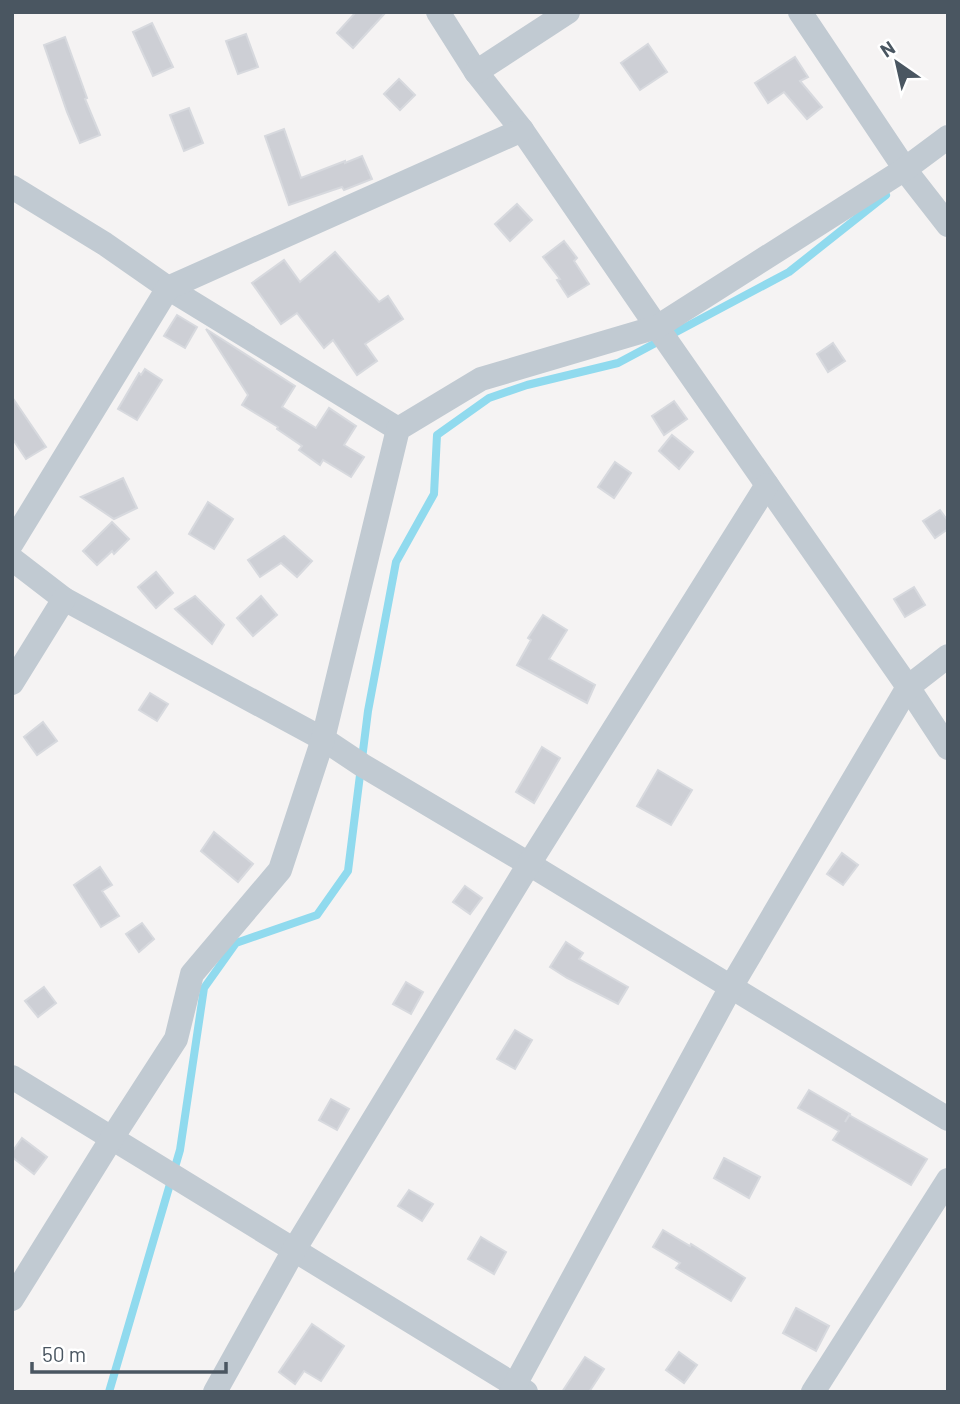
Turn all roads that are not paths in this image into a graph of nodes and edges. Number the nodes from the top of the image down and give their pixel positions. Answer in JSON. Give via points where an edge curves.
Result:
{"nodes":[{"id":1,"x":438,"y":12,"type":"edge"},
{"id":2,"x":568,"y":12,"type":"edge"},
{"id":3,"x":800,"y":12,"type":"edge"},
{"id":4,"x":476,"y":72,"type":"junction"},
{"id":5,"x":522,"y":130,"type":"junction"},
{"id":6,"x":948,"y":137,"type":"edge"},
{"id":7,"x":905,"y":169,"type":"junction"},
{"id":8,"x":12,"y":187,"type":"edge"},
{"id":9,"x":948,"y":225,"type":"edge"},
{"id":10,"x":168,"y":288,"type":"junction"},
{"id":11,"x":657,"y":327,"type":"junction"},
{"id":12,"x":398,"y":429,"type":"junction"},
{"id":13,"x":767,"y":485,"type":"junction"},
{"id":14,"x":12,"y":543,"type":"edge"},
{"id":15,"x":12,"y":559,"type":"edge"},
{"id":16,"x":64,"y":599,"type":"junction"},
{"id":17,"x":948,"y":656,"type":"edge"},
{"id":18,"x":12,"y":683,"type":"edge"},
{"id":19,"x":908,"y":687,"type":"junction"},
{"id":20,"x":323,"y":739,"type":"junction"},
{"id":21,"x":948,"y":748,"type":"edge"},
{"id":22,"x":529,"y":864,"type":"junction"},
{"id":23,"x":731,"y":987,"type":"junction"},
{"id":24,"x":12,"y":1077,"type":"edge"},
{"id":25,"x":948,"y":1119,"type":"edge"},
{"id":26,"x":112,"y":1138,"type":"junction"},
{"id":27,"x":948,"y":1180,"type":"edge"},
{"id":28,"x":295,"y":1250,"type":"junction"},
{"id":29,"x":12,"y":1299,"type":"edge"},
{"id":30,"x":518,"y":1390,"type":"edge"},
{"id":31,"x":215,"y":1392,"type":"edge"},
{"id":32,"x":813,"y":1392,"type":"edge"}],
"edges":[{"from":1,"to":4,"type":"street"},
{"from":2,"to":4,"type":"street"},
{"from":3,"to":7,"type":"street"},
{"from":4,"to":5,"type":"street"},
{"from":5,"to":10,"type":"street"},
{"from":5,"to":11,"type":"street"},
{"from":6,"to":7,"type":"street"},
{"from":7,"to":9,"type":"street"},
{"from":7,"to":11,"type":"street"},
{"from":8,"to":10,"type":"street"},
{"from":10,"to":12,"type":"street"},
{"from":10,"to":14,"type":"street"},
{"from":11,"to":12,"type":"street","via":[[481,379]]},
{"from":11,"to":13,"type":"street"},
{"from":12,"to":20,"type":"street"},
{"from":13,"to":19,"type":"street"},
{"from":13,"to":22,"type":"street"},
{"from":15,"to":16,"type":"street"},
{"from":16,"to":18,"type":"street"},
{"from":16,"to":20,"type":"street"},
{"from":17,"to":19,"type":"street"},
{"from":19,"to":21,"type":"street"},
{"from":19,"to":23,"type":"street"},
{"from":20,"to":22,"type":"street"},
{"from":20,"to":26,"type":"street","via":[[280,870],[192,974],[176,1039]]},
{"from":22,"to":23,"type":"street"},
{"from":22,"to":28,"type":"street"},
{"from":23,"to":25,"type":"street"},
{"from":23,"to":30,"type":"street"},
{"from":24,"to":26,"type":"street"},
{"from":26,"to":28,"type":"street"},
{"from":26,"to":29,"type":"street"},
{"from":27,"to":32,"type":"street"},
{"from":28,"to":30,"type":"street"},
{"from":28,"to":31,"type":"street"}]}
